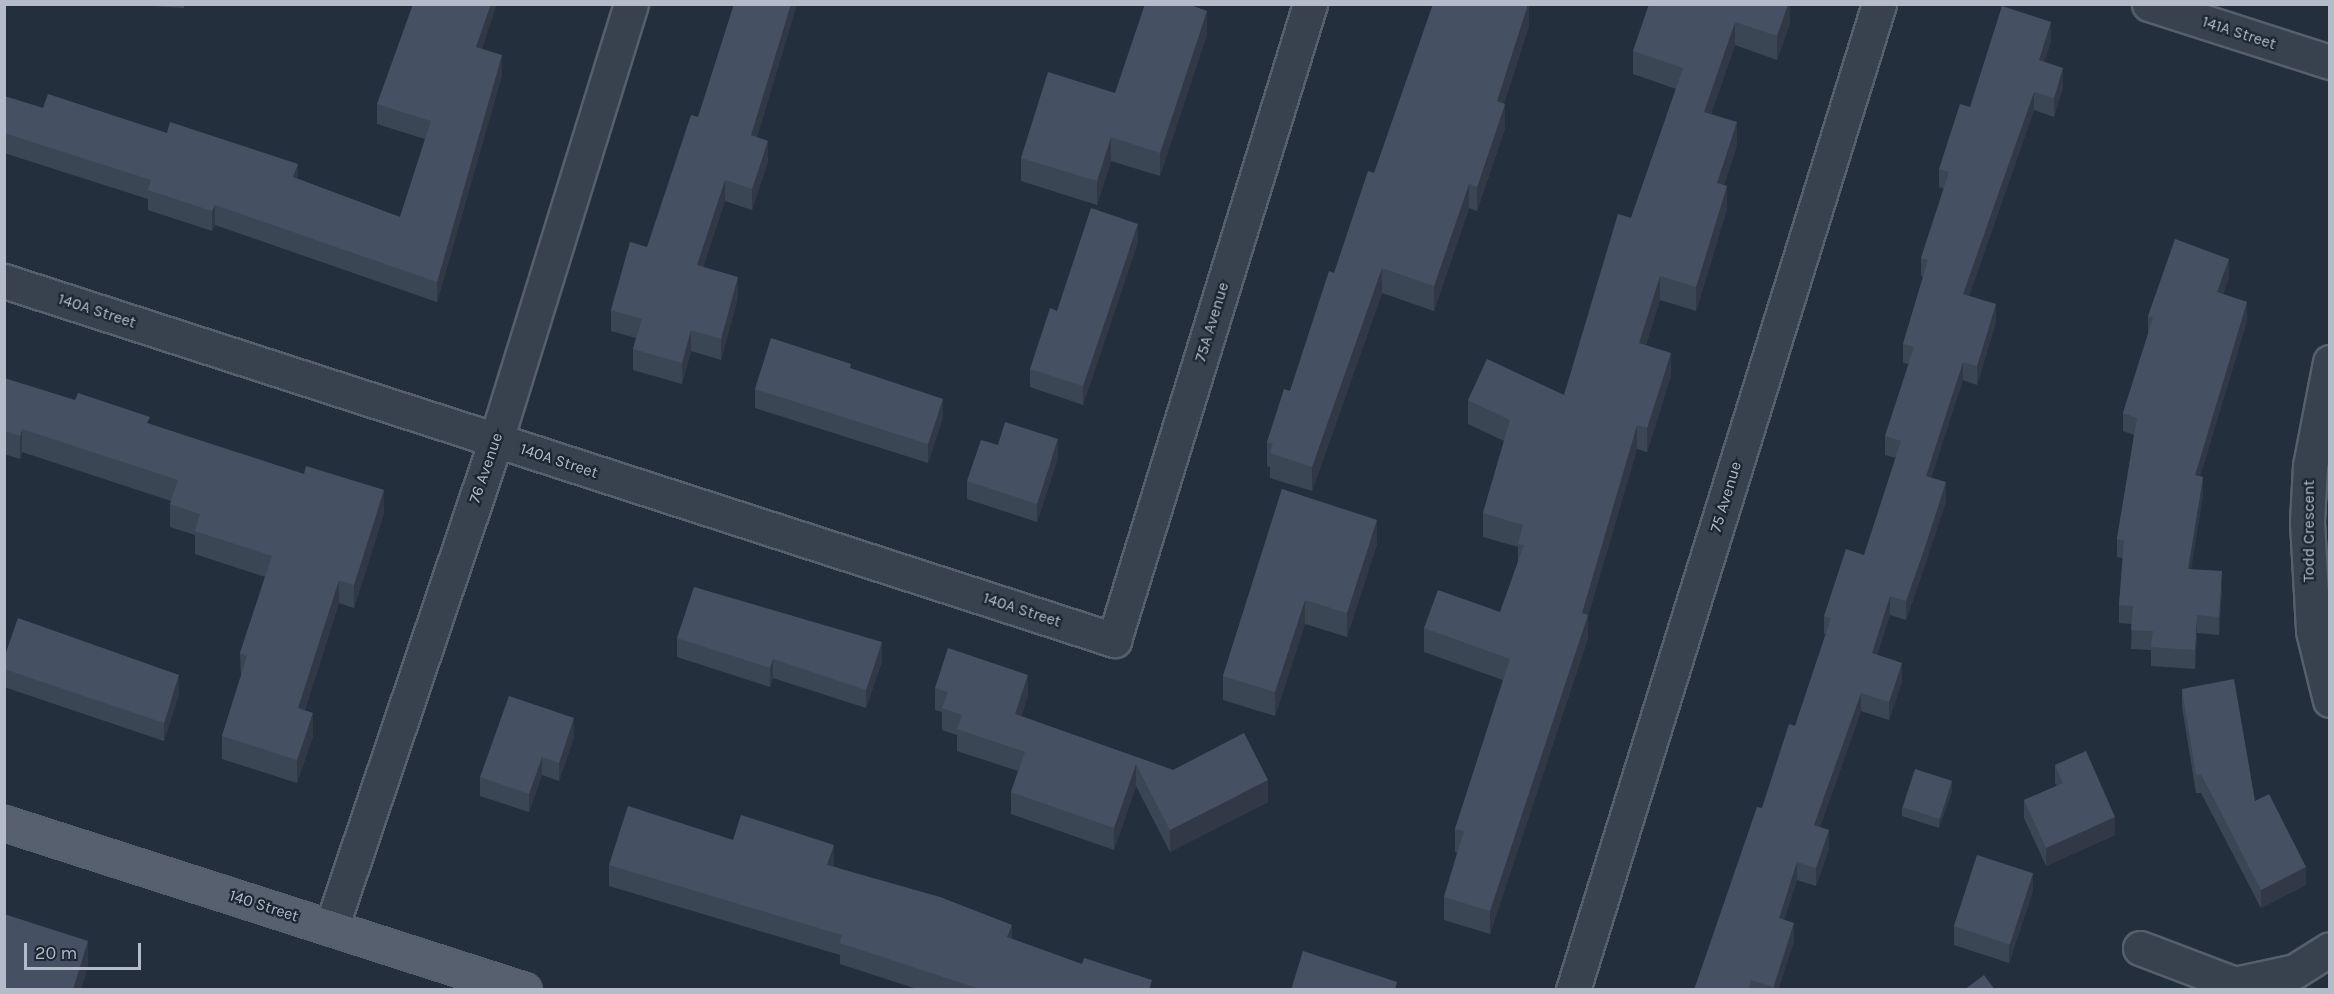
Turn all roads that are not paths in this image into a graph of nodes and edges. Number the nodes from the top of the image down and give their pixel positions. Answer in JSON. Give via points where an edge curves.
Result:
{"nodes":[{"id":1,"x":631,"y":4,"type":"edge"},
{"id":2,"x":1310,"y":4,"type":"edge"},
{"id":3,"x":1879,"y":4,"type":"edge"},
{"id":4,"x":2149,"y":4,"type":"edge"},
{"id":5,"x":2330,"y":62,"type":"edge"},
{"id":6,"x":4,"y":281,"type":"edge"},
{"id":7,"x":2330,"y":362,"type":"edge"},
{"id":8,"x":496,"y":440,"type":"junction"},
{"id":9,"x":1114,"y":640,"type":"joint"},
{"id":10,"x":2330,"y":700,"type":"edge"},
{"id":11,"x":4,"y":823,"type":"edge"},
{"id":12,"x":331,"y":928,"type":"junction"},
{"id":13,"x":2140,"y":948,"type":"dead end"},
{"id":14,"x":2330,"y":949,"type":"edge"},
{"id":15,"x":524,"y":990,"type":"edge"},
{"id":16,"x":1573,"y":990,"type":"edge"}],
"edges":[{"from":1,"to":8,"type":"street","name":"76 Avenue"},
{"from":2,"to":9,"type":"street","name":"75A Avenue"},
{"from":3,"to":16,"type":"street","name":"75 Avenue"},
{"from":4,"to":5,"type":"street","name":"141A Street"},
{"from":6,"to":8,"type":"street","name":"140A Street"},
{"from":7,"to":10,"type":"street","name":"Todd Crescent","via":[[2310,466],[2307,522],[2313,631]]},
{"from":8,"to":9,"type":"street","name":"140A Street"},
{"from":8,"to":12,"type":"street","name":"76 Avenue"},
{"from":11,"to":12,"type":"main road","name":"140 Street"},
{"from":12,"to":15,"type":"main road","name":"140 Street"},
{"from":13,"to":14,"type":"street","via":[[2235,984],[2295,971]]}]}
